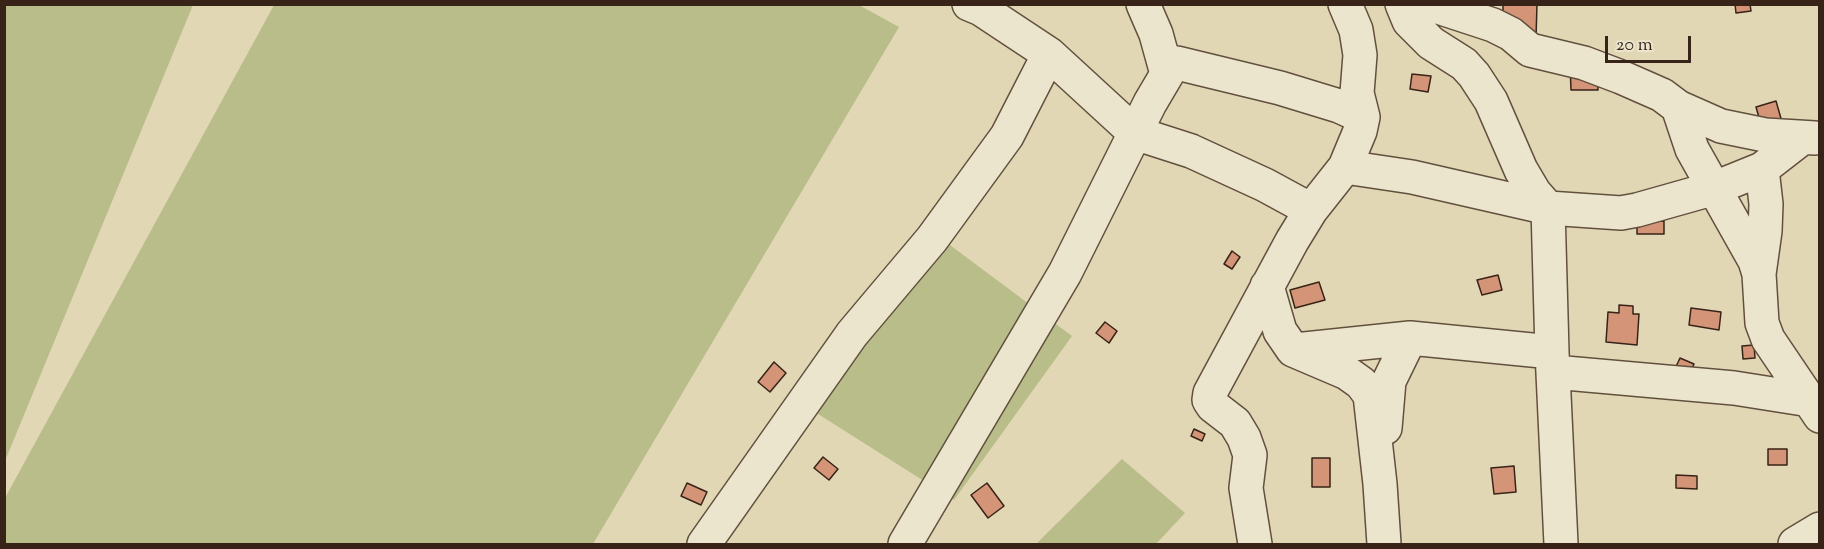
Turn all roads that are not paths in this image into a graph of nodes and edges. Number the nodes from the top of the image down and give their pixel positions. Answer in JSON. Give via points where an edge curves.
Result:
{"nodes":[{"id":1,"x":969,"y":4,"type":"edge"},
{"id":2,"x":1143,"y":4,"type":"edge"},
{"id":3,"x":1345,"y":4,"type":"edge"},
{"id":4,"x":1402,"y":4,"type":"edge"},
{"id":5,"x":1429,"y":4,"type":"edge"},
{"id":6,"x":1049,"y":54,"type":"junction"},
{"id":7,"x":1167,"y":74,"type":"junction"},
{"id":8,"x":1678,"y":107,"type":"junction"},
{"id":9,"x":1363,"y":117,"type":"junction"},
{"id":10,"x":1135,"y":132,"type":"junction"},
{"id":11,"x":1811,"y":138,"type":"edge"},
{"id":12,"x":1345,"y":167,"type":"junction"},
{"id":13,"x":1762,"y":169,"type":"junction"},
{"id":14,"x":1715,"y":188,"type":"junction"},
{"id":15,"x":1548,"y":208,"type":"junction"},
{"id":16,"x":1311,"y":210,"type":"junction"},
{"id":17,"x":1759,"y":274,"type":"junction"},
{"id":18,"x":1267,"y":286,"type":"junction"},
{"id":19,"x":1410,"y":338,"type":"junction"},
{"id":20,"x":1293,"y":350,"type":"junction"},
{"id":21,"x":1553,"y":362,"type":"junction"},
{"id":22,"x":1815,"y":408,"type":"edge"},
{"id":23,"x":1380,"y":484,"type":"junction"},
{"id":24,"x":1820,"y":529,"type":"edge"},
{"id":25,"x":704,"y":544,"type":"edge"},
{"id":26,"x":905,"y":544,"type":"edge"},
{"id":27,"x":1255,"y":544,"type":"edge"},
{"id":28,"x":1384,"y":544,"type":"edge"},
{"id":29,"x":1561,"y":544,"type":"edge"},
{"id":30,"x":1795,"y":544,"type":"edge"}],
"edges":[{"from":1,"to":6,"type":"street"},
{"from":2,"to":7,"type":"street"},
{"from":3,"to":9,"type":"street","via":[[1356,30],[1360,55],[1357,93]]},
{"from":4,"to":15,"type":"street","via":[[1409,21],[1431,43],[1474,75],[1491,101],[1521,170]]},
{"from":5,"to":8,"type":"street","via":[[1493,25],[1530,50],[1621,77],[1662,95]]},
{"from":6,"to":10,"type":"street"},
{"from":6,"to":25,"type":"street","via":[[1007,136],[932,239],[852,334]]},
{"from":7,"to":9,"type":"street","via":[[1177,63],[1315,98]]},
{"from":7,"to":10,"type":"street"},
{"from":8,"to":11,"type":"street","via":[[1721,126],[1765,135]]},
{"from":8,"to":14,"type":"street","via":[[1692,149]]},
{"from":9,"to":12,"type":"street"},
{"from":10,"to":16,"type":"street","via":[[1191,151]]},
{"from":10,"to":26,"type":"street","via":[[1065,273]]},
{"from":11,"to":13,"type":"street"},
{"from":12,"to":15,"type":"street","via":[[1412,177]]},
{"from":12,"to":16,"type":"street"},
{"from":13,"to":14,"type":"street"},
{"from":13,"to":17,"type":"street","via":[[1766,222]]},
{"from":14,"to":15,"type":"street","via":[[1621,213]]},
{"from":14,"to":17,"type":"street"},
{"from":15,"to":21,"type":"street"},
{"from":16,"to":18,"type":"street"},
{"from":17,"to":22,"type":"street","via":[[1762,323],[1768,339]]},
{"from":18,"to":20,"type":"street","via":[[1280,331]]},
{"from":18,"to":27,"type":"street","via":[[1209,400],[1234,423],[1250,455],[1246,488]]},
{"from":19,"to":20,"type":"street"},
{"from":19,"to":21,"type":"street"},
{"from":19,"to":23,"type":"street","via":[[1389,381]]},
{"from":20,"to":23,"type":"street","via":[[1347,373],[1370,395]]},
{"from":21,"to":22,"type":"street","via":[[1734,388]]},
{"from":21,"to":29,"type":"street"},
{"from":23,"to":28,"type":"street"},
{"from":24,"to":30,"type":"street"}]}
